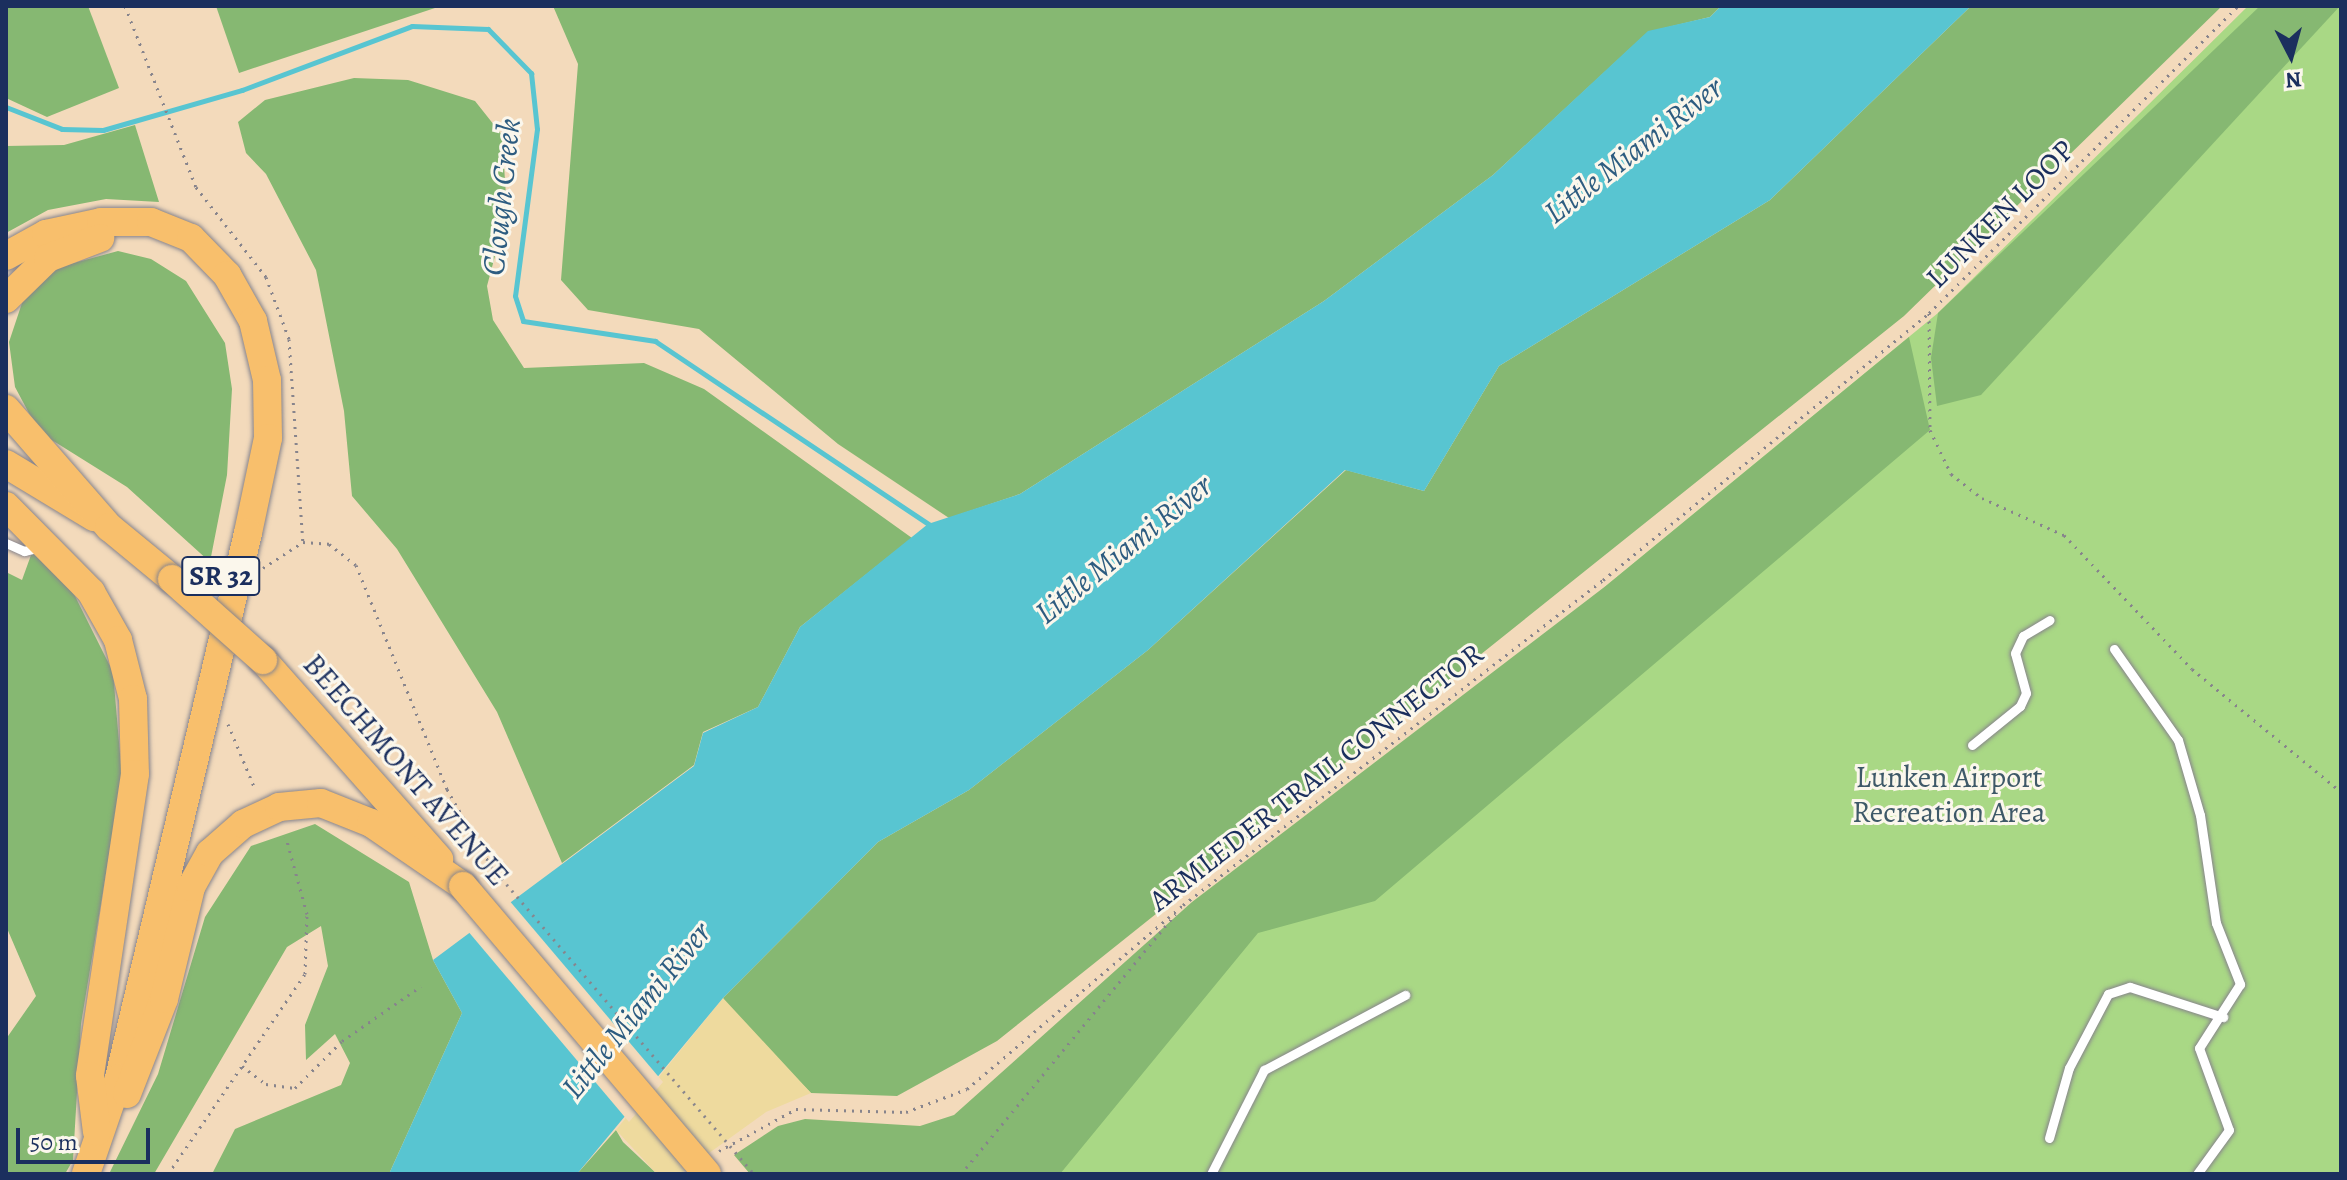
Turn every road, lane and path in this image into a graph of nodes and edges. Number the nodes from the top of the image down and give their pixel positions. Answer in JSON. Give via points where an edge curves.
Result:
{"nodes":[{"id":1,"x":125,"y":6,"type":"edge"},
{"id":2,"x":2238,"y":6,"type":"edge"},
{"id":3,"x":185,"y":157,"type":"dead end"},
{"id":4,"x":6,"y":256,"type":"edge"},
{"id":5,"x":6,"y":299,"type":"edge"},
{"id":6,"x":1929,"y":313,"type":"junction"},
{"id":7,"x":6,"y":409,"type":"edge"},
{"id":8,"x":6,"y":464,"type":"edge"},
{"id":9,"x":6,"y":506,"type":"edge"},
{"id":10,"x":109,"y":527,"type":"junction"},
{"id":11,"x":6,"y":543,"type":"edge"},
{"id":12,"x":56,"y":549,"type":"junction"},
{"id":13,"x":255,"y":578,"type":"dead end"},
{"id":14,"x":2050,"y":620,"type":"dead end"},
{"id":15,"x":2114,"y":649,"type":"dead end"},
{"id":16,"x":225,"y":711,"type":"dead end"},
{"id":17,"x":1972,"y":745,"type":"dead end"},
{"id":18,"x":255,"y":789,"type":"dead end"},
{"id":19,"x":2341,"y":792,"type":"edge"},
{"id":20,"x":286,"y":837,"type":"dead end"},
{"id":21,"x":463,"y":886,"type":"junction"},
{"id":22,"x":1183,"y":905,"type":"junction"},
{"id":23,"x":421,"y":986,"type":"dead end"},
{"id":24,"x":1405,"y":995,"type":"dead end"},
{"id":25,"x":2223,"y":1017,"type":"junction"},
{"id":26,"x":242,"y":1066,"type":"junction"},
{"id":27,"x":94,"y":1109,"type":"junction"},
{"id":28,"x":97,"y":1137,"type":"junction"},
{"id":29,"x":2049,"y":1138,"type":"dead end"},
{"id":30,"x":709,"y":1165,"type":"edge"},
{"id":31,"x":86,"y":1174,"type":"edge"},
{"id":32,"x":168,"y":1174,"type":"edge"},
{"id":33,"x":754,"y":1174,"type":"edge"},
{"id":34,"x":961,"y":1174,"type":"edge"},
{"id":35,"x":1211,"y":1174,"type":"edge"},
{"id":36,"x":2197,"y":1174,"type":"edge"}],
"edges":[{"from":1,"to":3,"type":"path"},
{"from":2,"to":6,"type":"path","name":"LUNKEN LOOP"},
{"from":4,"to":28,"type":"main road","via":[[46,234],[101,222],[151,222],[191,238],[227,275],[253,321],[267,380],[268,438],[248,533],[119,1078]]},
{"from":5,"to":27,"type":"main road","number":"SR 32","via":[[21,277],[72,246],[120,235],[157,242],[208,278],[227,303],[251,384],[244,493]]},
{"from":6,"to":19,"type":"path","name":"LUNKEN LOOP","via":[[1930,430],[1951,474],[1982,498],[2064,535],[2192,669]]},
{"from":6,"to":22,"type":"path","name":"ARMLEDER TRAIL CONNECTOR","via":[[1603,580]]},
{"from":7,"to":10,"type":"main road","number":"SR 32"},
{"from":8,"to":10,"type":"main road","name":"BEECHMONT AVENUE"},
{"from":9,"to":12,"type":"main road"},
{"from":10,"to":21,"type":"main road","name":"BEECHMONT AVENUE","number":"SR 32","bridge":true,"via":[[263,660]]},
{"from":11,"to":12,"type":"lane","via":[[24,551]]},
{"from":12,"to":27,"type":"main road","via":[[118,640],[136,736],[96,1017]]},
{"from":13,"to":33,"type":"path","bridge":true,"via":[[274,556],[303,542],[329,544],[356,565],[447,789],[491,866]]},
{"from":14,"to":17,"type":"lane","via":[[2023,636],[2015,653],[2026,693],[2020,706]]},
{"from":15,"to":25,"type":"lane","via":[[2178,740],[2200,815],[2216,923],[2240,984]]},
{"from":16,"to":18,"type":"path"},
{"from":20,"to":26,"type":"path","via":[[305,899],[309,958]]},
{"from":21,"to":28,"type":"main road","number":"SR 32","via":[[371,823],[321,803],[279,807],[243,824],[210,853],[191,887],[147,1052]]},
{"from":21,"to":30,"type":"main road","name":"BEECHMONT AVENUE","number":"SR 32","bridge":true},
{"from":22,"to":30,"type":"path","name":"ARMLEDER TRAIL CONNECTOR","via":[[967,1089],[935,1107],[796,1109]]},
{"from":22,"to":34,"type":"path"},
{"from":23,"to":26,"type":"path","via":[[342,1041],[295,1088],[266,1084]]},
{"from":24,"to":35,"type":"lane","via":[[1264,1070]]},
{"from":25,"to":29,"type":"lane","via":[[2130,987],[2108,994],[2069,1068]]},
{"from":25,"to":36,"type":"lane","via":[[2199,1048],[2229,1130]]},
{"from":26,"to":32,"type":"path"},
{"from":27,"to":28,"type":"main road","number":"SR 32"},
{"from":28,"to":31,"type":"main road","number":"SR 32"}]}
